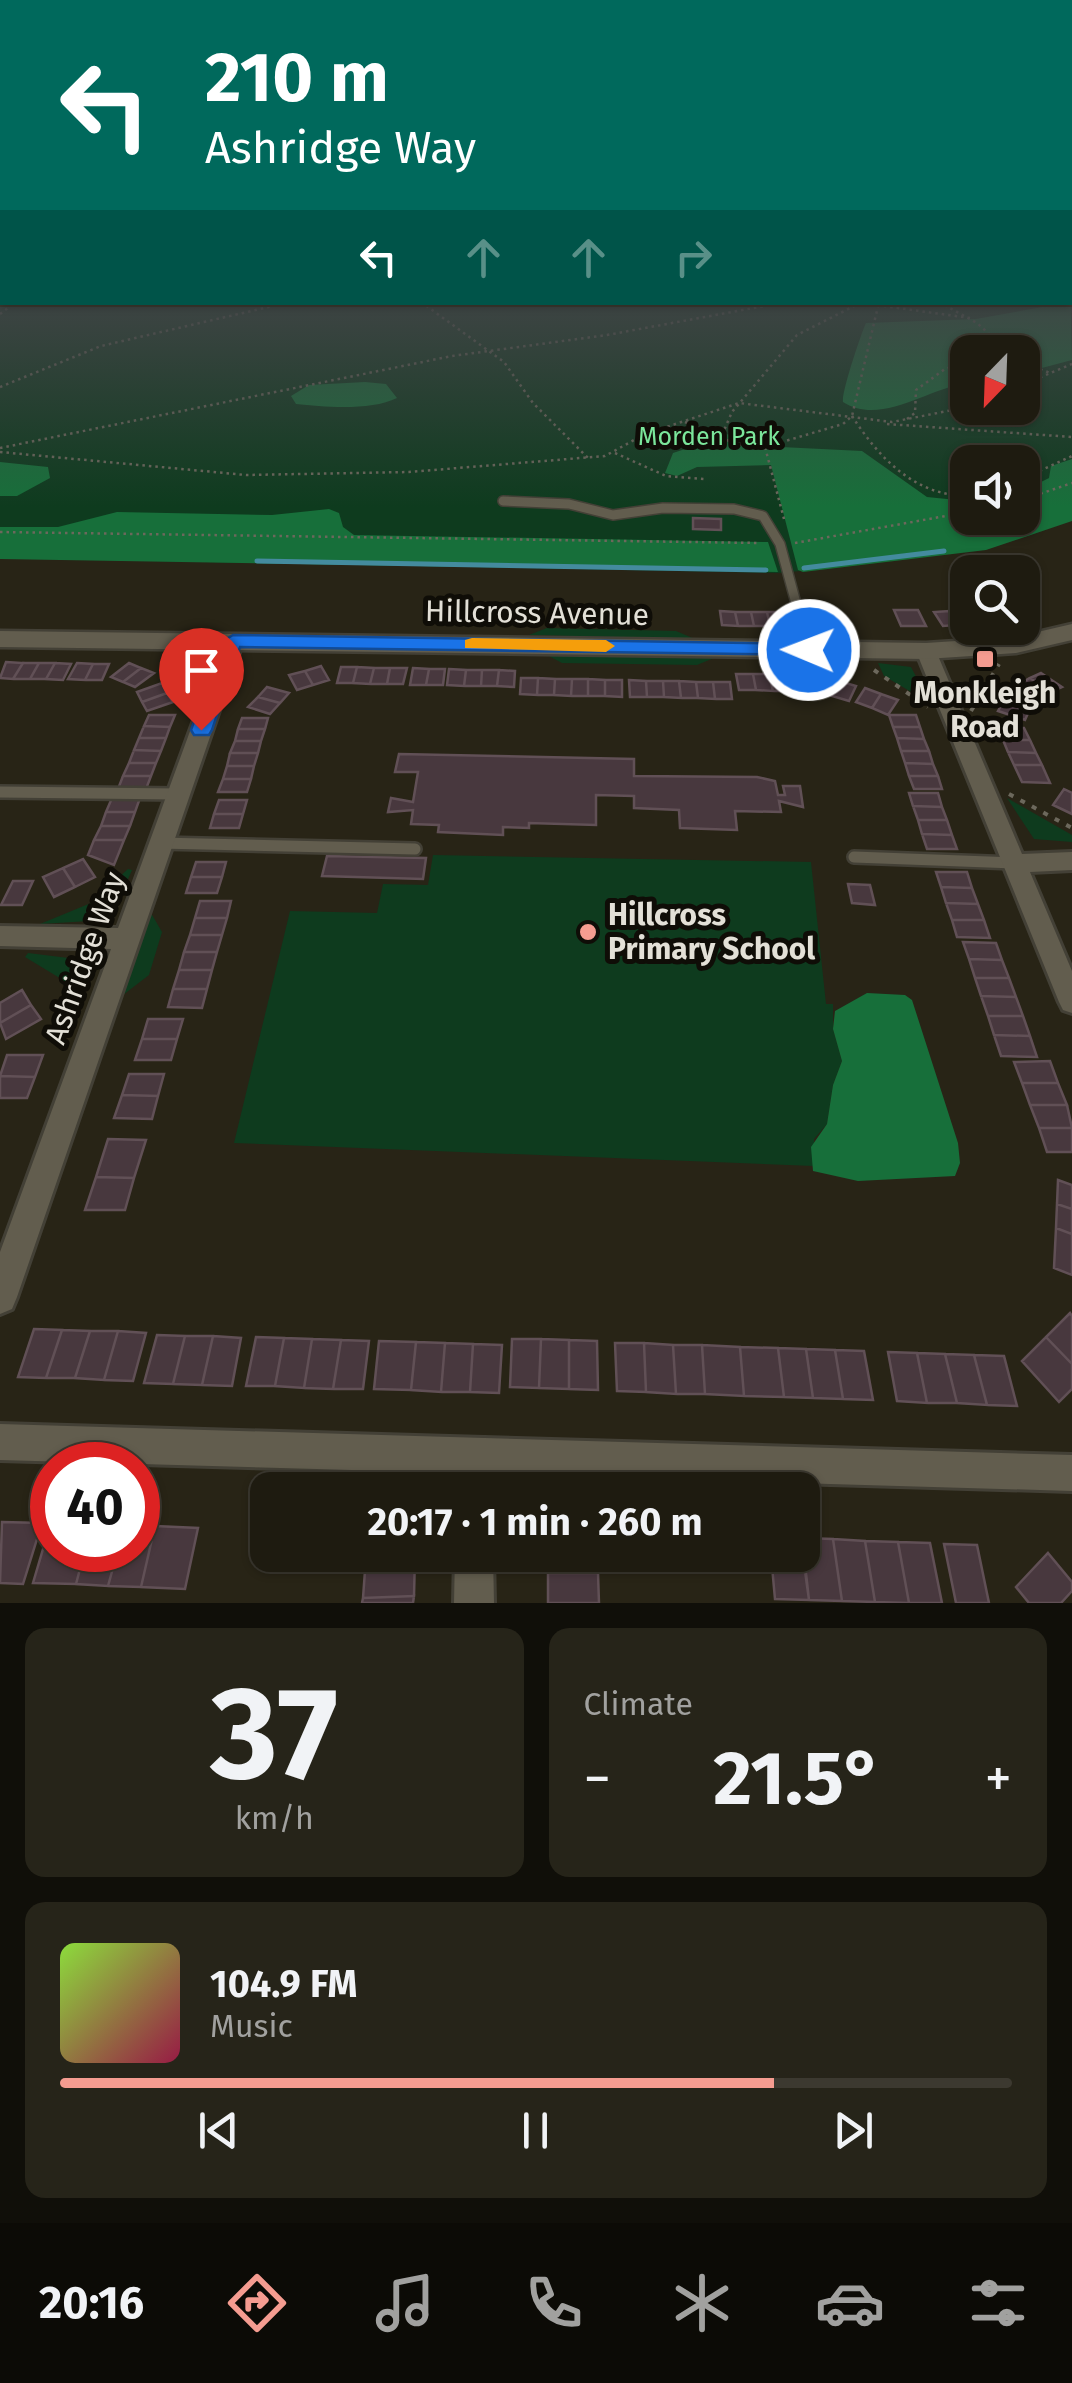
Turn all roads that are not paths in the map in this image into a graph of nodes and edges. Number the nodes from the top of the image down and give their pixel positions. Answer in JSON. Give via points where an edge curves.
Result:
{"nodes":[{"id":1,"x":504,"y":501,"type":"dead end"},
{"id":2,"x":599,"y":519,"type":"dead end"},
{"id":3,"x":614,"y":520,"type":"junction"},
{"id":4,"x":1072,"y":632,"type":"edge"},
{"id":5,"x":0,"y":639,"type":"edge"},
{"id":6,"x":233,"y":641,"type":"junction"},
{"id":7,"x":809,"y":650,"type":"junction"},
{"id":8,"x":926,"y":651,"type":"junction"},
{"id":9,"x":0,"y":792,"type":"edge"},
{"id":10,"x":178,"y":794,"type":"junction"},
{"id":11,"x":160,"y":844,"type":"junction"},
{"id":12,"x":415,"y":849,"type":"dead end"},
{"id":13,"x":854,"y":857,"type":"dead end"},
{"id":14,"x":1072,"y":860,"type":"edge"},
{"id":15,"x":1015,"y":862,"type":"junction"},
{"id":16,"x":0,"y":936,"type":"edge"},
{"id":17,"x":126,"y":939,"type":"junction"},
{"id":18,"x":1072,"y":1002,"type":"edge"},
{"id":19,"x":0,"y":1296,"type":"edge"},
{"id":20,"x":0,"y":1442,"type":"edge"},
{"id":21,"x":460,"y":1472,"type":"edge"},
{"id":22,"x":820,"y":1472,"type":"edge"},
{"id":23,"x":1072,"y":1472,"type":"edge"},
{"id":24,"x":474,"y":1572,"type":"edge"},
{"id":25,"x":474,"y":1603,"type":"edge"}],
"edges":[{"from":1,"to":3,"type":"lane","via":[[569,504]]},
{"from":2,"to":3,"type":"lane"},
{"from":3,"to":7,"type":"lane","via":[[663,508],[755,512],[785,544]]},
{"from":4,"to":8,"type":"street","name":"Hillcross Avenue","via":[[1014,645]]},
{"from":5,"to":6,"type":"street","name":"Hillcross Avenue"},
{"from":6,"to":7,"type":"street","name":"Hillcross Avenue"},
{"from":6,"to":10,"type":"street","name":"Ashridge Way"},
{"from":7,"to":8,"type":"street","name":"Hillcross Avenue"},
{"from":8,"to":15,"type":"street"},
{"from":9,"to":10,"type":"lane"},
{"from":10,"to":11,"type":"street","name":"Ashridge Way"},
{"from":11,"to":12,"type":"lane"},
{"from":11,"to":17,"type":"street","name":"Ashridge Way"},
{"from":13,"to":15,"type":"lane"},
{"from":14,"to":15,"type":"street"},
{"from":15,"to":18,"type":"street"},
{"from":16,"to":17,"type":"street"},
{"from":17,"to":19,"type":"street","name":"Ashridge Way"},
{"from":20,"to":21,"type":"street"},
{"from":22,"to":23,"type":"street"},
{"from":24,"to":25,"type":"street"}]}
